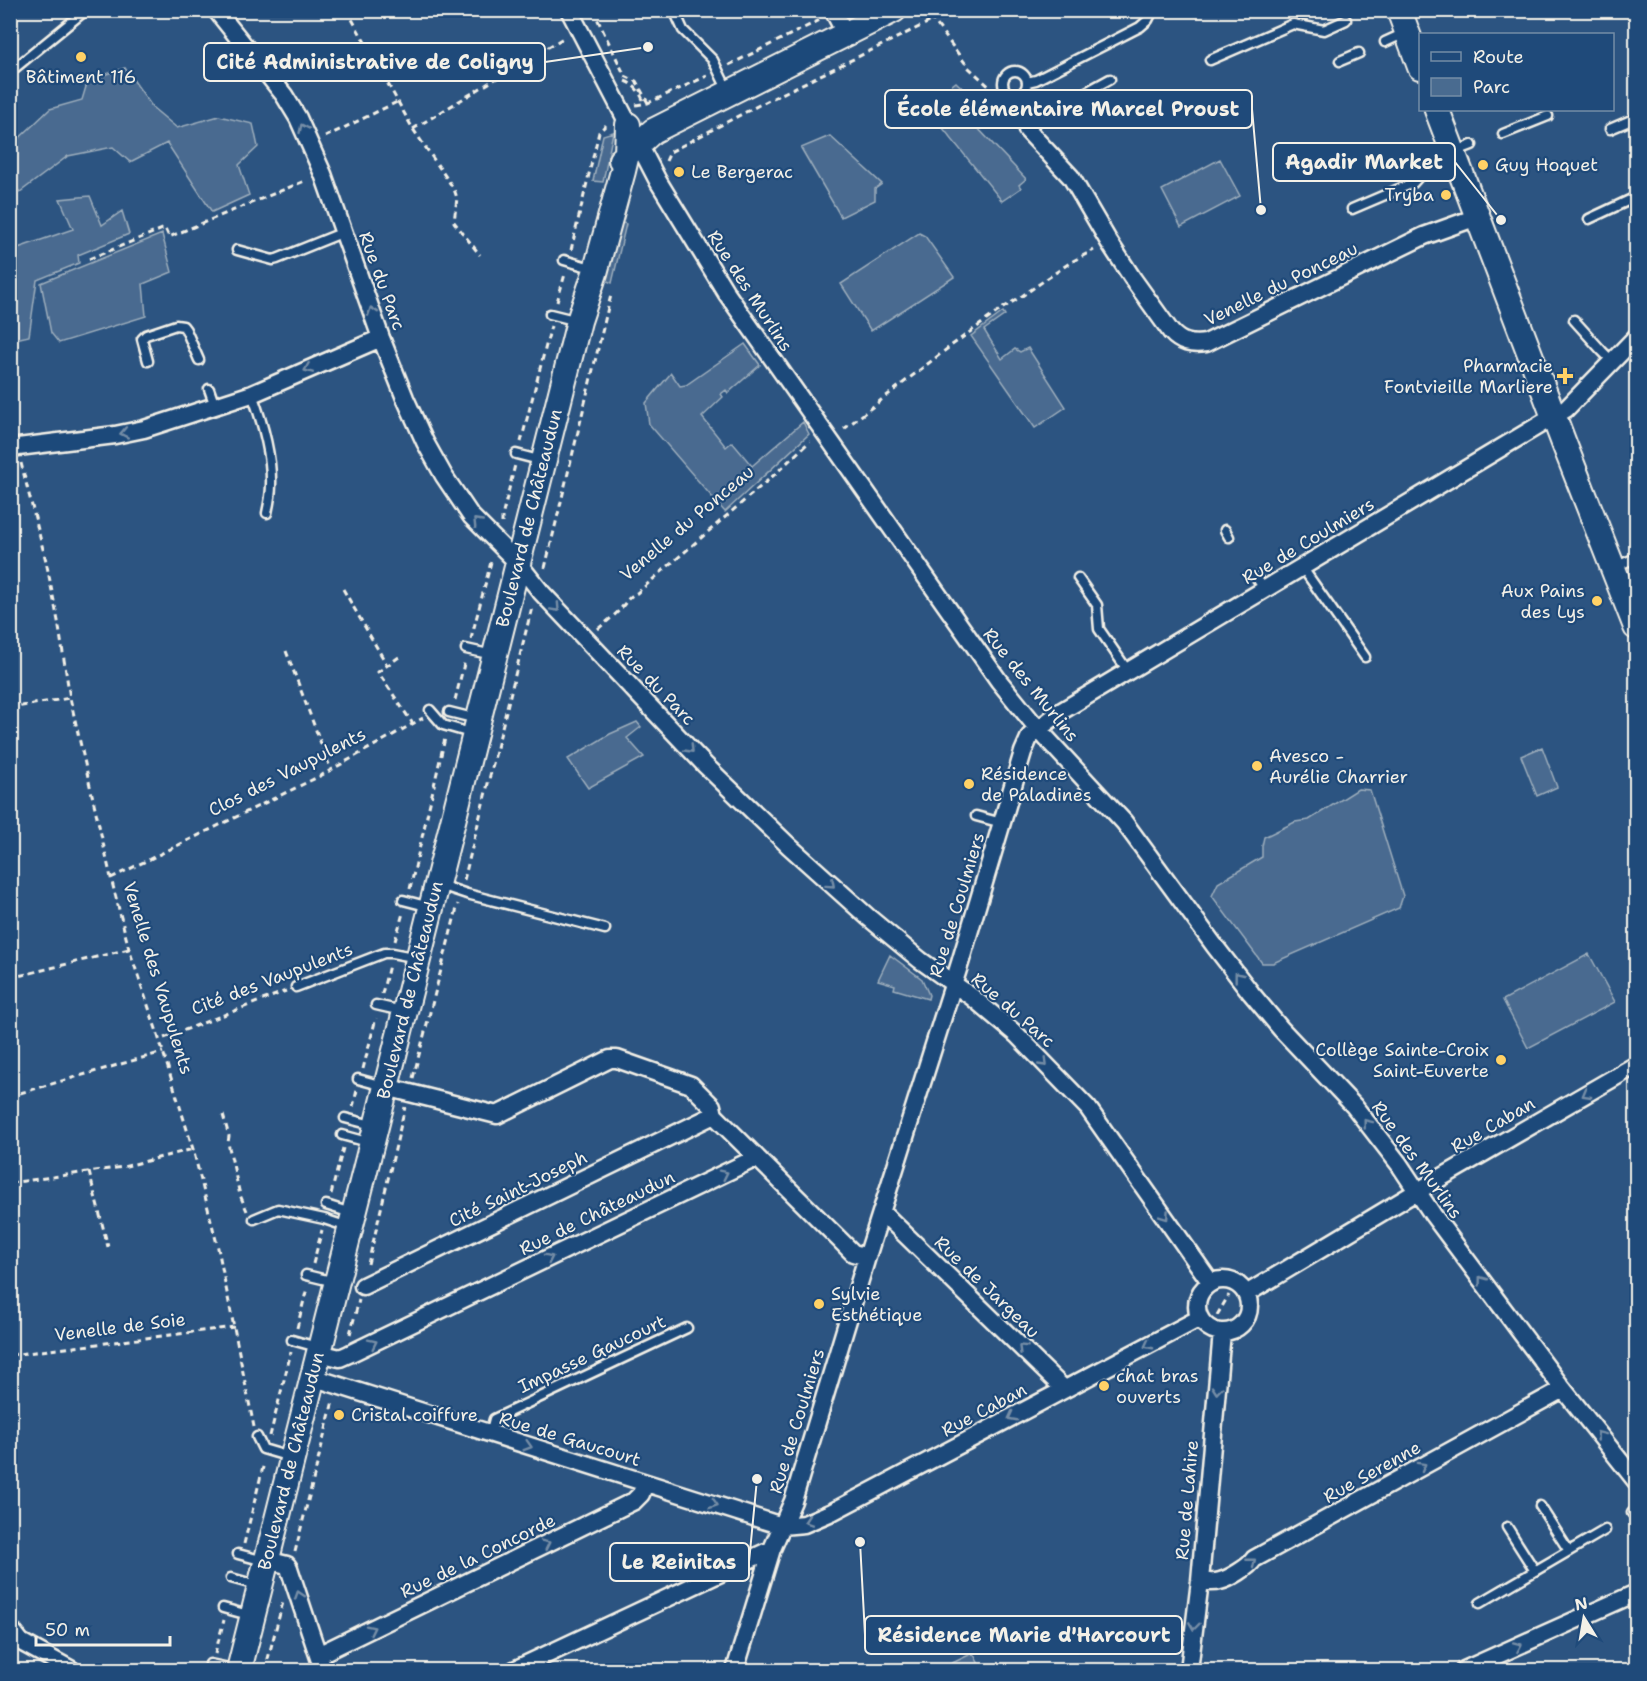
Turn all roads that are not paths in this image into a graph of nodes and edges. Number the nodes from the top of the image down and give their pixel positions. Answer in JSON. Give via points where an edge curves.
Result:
{"nodes":[{"id":1,"x":86,"y":10,"type":"edge"},
{"id":2,"x":216,"y":10,"type":"edge"},
{"id":3,"x":569,"y":10,"type":"edge"},
{"id":4,"x":674,"y":10,"type":"edge"},
{"id":5,"x":894,"y":10,"type":"edge"},
{"id":6,"x":1153,"y":10,"type":"edge"},
{"id":7,"x":833,"y":12,"type":"edge"},
{"id":8,"x":1346,"y":20,"type":"dead end"},
{"id":9,"x":1403,"y":21,"type":"edge"},
{"id":10,"x":846,"y":35,"type":"junction"},
{"id":11,"x":1385,"y":42,"type":"dead end"},
{"id":12,"x":1359,"y":53,"type":"dead end"},
{"id":13,"x":1210,"y":60,"type":"dead end"},
{"id":14,"x":1419,"y":60,"type":"edge"},
{"id":15,"x":1340,"y":61,"type":"dead end"},
{"id":16,"x":10,"y":72,"type":"edge"},
{"id":17,"x":1110,"y":79,"type":"dead end"},
{"id":18,"x":1027,"y":82,"type":"dead end"},
{"id":19,"x":729,"y":93,"type":"junction"},
{"id":20,"x":1438,"y":111,"type":"edge"},
{"id":21,"x":1548,"y":116,"type":"dead end"},
{"id":22,"x":1636,"y":118,"type":"edge"},
{"id":23,"x":1027,"y":127,"type":"joint"},
{"id":24,"x":1610,"y":129,"type":"dead end"},
{"id":25,"x":631,"y":132,"type":"junction"},
{"id":26,"x":1503,"y":134,"type":"dead end"},
{"id":27,"x":1463,"y":148,"type":"junction"},
{"id":28,"x":1636,"y":197,"type":"edge"},
{"id":29,"x":1352,"y":209,"type":"dead end"},
{"id":30,"x":1477,"y":217,"type":"junction"},
{"id":31,"x":1589,"y":219,"type":"dead end"},
{"id":32,"x":344,"y":232,"type":"junction"},
{"id":33,"x":237,"y":250,"type":"dead end"},
{"id":34,"x":564,"y":260,"type":"dead end"},
{"id":35,"x":588,"y":267,"type":"junction"},
{"id":36,"x":550,"y":314,"type":"dead end"},
{"id":37,"x":580,"y":315,"type":"junction"},
{"id":38,"x":1574,"y":320,"type":"dead end"},
{"id":39,"x":1636,"y":337,"type":"edge"},
{"id":40,"x":381,"y":338,"type":"junction"},
{"id":41,"x":199,"y":360,"type":"dead end"},
{"id":42,"x":1612,"y":361,"type":"junction"},
{"id":43,"x":148,"y":362,"type":"dead end"},
{"id":44,"x":209,"y":389,"type":"dead end"},
{"id":45,"x":252,"y":394,"type":"junction"},
{"id":46,"x":215,"y":406,"type":"junction"},
{"id":47,"x":1554,"y":417,"type":"junction"},
{"id":48,"x":14,"y":448,"type":"edge"},
{"id":49,"x":516,"y":454,"type":"dead end"},
{"id":50,"x":543,"y":461,"type":"junction"},
{"id":51,"x":267,"y":513,"type":"dead end"},
{"id":52,"x":1636,"y":558,"type":"edge"},
{"id":53,"x":518,"y":563,"type":"junction"},
{"id":54,"x":1302,"y":567,"type":"junction"},
{"id":55,"x":1613,"y":567,"type":"junction"},
{"id":56,"x":1078,"y":578,"type":"dead end"},
{"id":57,"x":1636,"y":627,"type":"edge"},
{"id":58,"x":466,"y":649,"type":"dead end"},
{"id":59,"x":494,"y":655,"type":"junction"},
{"id":60,"x":1365,"y":657,"type":"dead end"},
{"id":61,"x":1128,"y":671,"type":"junction"},
{"id":62,"x":431,"y":712,"type":"road end"},
{"id":63,"x":449,"y":712,"type":"dead end"},
{"id":64,"x":476,"y":727,"type":"junction"},
{"id":65,"x":1038,"y":729,"type":"junction"},
{"id":66,"x":976,"y":816,"type":"dead end"},
{"id":67,"x":1002,"y":824,"type":"junction"},
{"id":68,"x":437,"y":884,"type":"junction"},
{"id":69,"x":405,"y":901,"type":"road end"},
{"id":70,"x":431,"y":907,"type":"junction"},
{"id":71,"x":605,"y":929,"type":"dead end"},
{"id":72,"x":418,"y":958,"type":"junction"},
{"id":73,"x":952,"y":984,"type":"junction"},
{"id":74,"x":296,"y":987,"type":"road end"},
{"id":75,"x":376,"y":1005,"type":"dead end"},
{"id":76,"x":405,"y":1011,"type":"junction"},
{"id":77,"x":1636,"y":1065,"type":"edge"},
{"id":78,"x":358,"y":1079,"type":"dead end"},
{"id":79,"x":397,"y":1090,"type":"junction"},
{"id":80,"x":714,"y":1115,"type":"junction"},
{"id":81,"x":345,"y":1118,"type":"dead end"},
{"id":82,"x":374,"y":1134,"type":"junction"},
{"id":83,"x":342,"y":1135,"type":"dead end"},
{"id":84,"x":756,"y":1158,"type":"junction"},
{"id":85,"x":1417,"y":1192,"type":"junction"},
{"id":86,"x":326,"y":1205,"type":"dead end"},
{"id":87,"x":882,"y":1212,"type":"junction"},
{"id":88,"x":254,"y":1219,"type":"dead end"},
{"id":89,"x":352,"y":1221,"type":"junction"},
{"id":90,"x":867,"y":1257,"type":"junction"},
{"id":91,"x":306,"y":1275,"type":"dead end"},
{"id":92,"x":347,"y":1283,"type":"junction"},
{"id":93,"x":1211,"y":1283,"type":"junction"},
{"id":94,"x":1239,"y":1291,"type":"junction"},
{"id":95,"x":1211,"y":1324,"type":"junction"},
{"id":96,"x":687,"y":1328,"type":"dead end"},
{"id":97,"x":291,"y":1340,"type":"dead end"},
{"id":98,"x":319,"y":1350,"type":"junction"},
{"id":99,"x":312,"y":1377,"type":"junction"},
{"id":100,"x":1064,"y":1389,"type":"junction"},
{"id":101,"x":1563,"y":1389,"type":"junction"},
{"id":102,"x":489,"y":1434,"type":"junction"},
{"id":103,"x":257,"y":1437,"type":"road end"},
{"id":104,"x":293,"y":1458,"type":"junction"},
{"id":105,"x":1636,"y":1481,"type":"edge"},
{"id":106,"x":645,"y":1483,"type":"junction"},
{"id":107,"x":1540,"y":1506,"type":"dead end"},
{"id":108,"x":782,"y":1526,"type":"junction"},
{"id":109,"x":1507,"y":1527,"type":"dead end"},
{"id":110,"x":1605,"y":1530,"type":"dead end"},
{"id":111,"x":772,"y":1549,"type":"junction"},
{"id":112,"x":1569,"y":1551,"type":"junction"},
{"id":113,"x":238,"y":1554,"type":"dead end"},
{"id":114,"x":267,"y":1561,"type":"junction"},
{"id":115,"x":1535,"y":1571,"type":"junction"},
{"id":116,"x":231,"y":1578,"type":"dead end"},
{"id":117,"x":1200,"y":1581,"type":"junction"},
{"id":118,"x":260,"y":1586,"type":"junction"},
{"id":119,"x":1636,"y":1593,"type":"edge"},
{"id":120,"x":1480,"y":1603,"type":"dead end"},
{"id":121,"x":223,"y":1608,"type":"dead end"},
{"id":122,"x":253,"y":1616,"type":"junction"},
{"id":123,"x":10,"y":1628,"type":"edge"},
{"id":124,"x":321,"y":1663,"type":"edge"},
{"id":125,"x":210,"y":1664,"type":"dead end"},
{"id":126,"x":239,"y":1670,"type":"edge"},
{"id":127,"x":72,"y":1671,"type":"edge"},
{"id":128,"x":514,"y":1671,"type":"edge"},
{"id":129,"x":735,"y":1671,"type":"edge"},
{"id":130,"x":1189,"y":1671,"type":"edge"},
{"id":131,"x":1464,"y":1671,"type":"edge"}],
"edges":[{"from":1,"to":16,"type":"lane"},
{"from":32,"to":2,"type":"street","name":"Rue du Parc","one_way":true,"via":[[298,118]]},
{"from":3,"to":25,"type":"street","name":"Rue des Murlins"},
{"from":4,"to":19,"type":"lane","via":[[682,30],[713,60]]},
{"from":5,"to":10,"type":"main road","name":"Boulevard de Châteaudun"},
{"from":6,"to":18,"type":"lane","via":[[1140,27]]},
{"from":7,"to":10,"type":"street"},
{"from":8,"to":13,"type":"lane","via":[[1324,30],[1293,24]]},
{"from":9,"to":11,"type":"lane"},
{"from":9,"to":14,"type":"main road"},
{"from":10,"to":19,"type":"main road","name":"Boulevard de Châteaudun"},
{"from":12,"to":15,"type":"lane"},
{"from":17,"to":23,"type":"lane"},
{"from":19,"to":25,"type":"main road","name":"Boulevard de Châteaudun","via":[[653,131]]},
{"from":20,"to":27,"type":"main road"},
{"from":21,"to":26,"type":"lane"},
{"from":22,"to":24,"type":"lane"},
{"from":23,"to":30,"type":"street","name":"Venelle du Ponceau","via":[[1071,177],[1133,279],[1171,332],[1185,342],[1206,343],[1424,236]]},
{"from":25,"to":35,"type":"main road","name":"Boulevard de Châteaudun","via":[[611,177]]},
{"from":25,"to":37,"type":"main road","name":"Boulevard de Châteaudun","via":[[595,273]]},
{"from":25,"to":65,"type":"street","name":"Rue des Murlins","via":[[657,182],[727,294],[942,602]]},
{"from":27,"to":29,"type":"lane","via":[[1430,164],[1413,183]]},
{"from":27,"to":30,"type":"main road"},
{"from":28,"to":31,"type":"lane"},
{"from":30,"to":47,"type":"main road"},
{"from":32,"to":33,"type":"lane","via":[[273,260]]},
{"from":40,"to":32,"type":"street","name":"Rue du Parc","one_way":true},
{"from":34,"to":35,"type":"lane"},
{"from":35,"to":37,"type":"main road","name":"Boulevard de Châteaudun"},
{"from":36,"to":37,"type":"lane"},
{"from":37,"to":50,"type":"main road","name":"Boulevard de Châteaudun"},
{"from":38,"to":42,"type":"lane"},
{"from":39,"to":42,"type":"street","name":"Rue de Coulmiers"},
{"from":40,"to":45,"type":"street","one_way":true},
{"from":53,"to":40,"type":"street","name":"Rue du Parc","one_way":true,"via":[[471,516],[444,476],[409,407]]},
{"from":41,"to":43,"type":"lane","via":[[186,330],[176,324],[142,339]]},
{"from":42,"to":47,"type":"street","name":"Rue de Coulmiers"},
{"from":44,"to":46,"type":"lane"},
{"from":45,"to":46,"type":"street"},
{"from":45,"to":51,"type":"lane","via":[[271,477]]},
{"from":46,"to":48,"type":"street","one_way":true,"via":[[144,429]]},
{"from":47,"to":54,"type":"street","name":"Rue de Coulmiers"},
{"from":47,"to":55,"type":"main road"},
{"from":49,"to":50,"type":"lane"},
{"from":50,"to":53,"type":"main road","name":"Boulevard de Châteaudun"},
{"from":52,"to":55,"type":"lane"},
{"from":53,"to":59,"type":"main road","name":"Boulevard de Châteaudun"},
{"from":53,"to":73,"type":"street","name":"Rue du Parc","one_way":true,"via":[[705,765],[868,917]]},
{"from":54,"to":60,"type":"lane"},
{"from":54,"to":61,"type":"street","name":"Rue de Coulmiers","via":[[1260,584]]},
{"from":55,"to":57,"type":"main road"},
{"from":56,"to":61,"type":"lane","via":[[1097,605],[1100,629]]},
{"from":58,"to":59,"type":"lane"},
{"from":59,"to":64,"type":"main road","name":"Boulevard de Châteaudun"},
{"from":61,"to":65,"type":"street","name":"Rue de Coulmiers"},
{"from":62,"to":64,"type":"lane","via":[[448,727]]},
{"from":63,"to":64,"type":"lane"},
{"from":64,"to":68,"type":"main road","name":"Boulevard de Châteaudun"},
{"from":65,"to":67,"type":"street","name":"Rue de Coulmiers","via":[[1023,752]]},
{"from":85,"to":65,"type":"street","name":"Rue des Murlins","one_way":true,"via":[[1354,1106],[1251,993],[1124,822]]},
{"from":66,"to":67,"type":"lane"},
{"from":67,"to":73,"type":"street","name":"Rue de Coulmiers"},
{"from":68,"to":70,"type":"main road","name":"Boulevard de Châteaudun"},
{"from":68,"to":71,"type":"lane"},
{"from":69,"to":70,"type":"lane"},
{"from":70,"to":72,"type":"main road","name":"Boulevard de Châteaudun"},
{"from":72,"to":74,"type":"lane","name":"Cité des Vaupulents","via":[[384,953]]},
{"from":72,"to":76,"type":"main road","name":"Boulevard de Châteaudun"},
{"from":73,"to":87,"type":"street","name":"Rue de Coulmiers"},
{"from":73,"to":93,"type":"street","name":"Rue du Parc","one_way":true,"via":[[1017,1035],[1088,1108]]},
{"from":75,"to":76,"type":"lane"},
{"from":76,"to":79,"type":"main road","name":"Boulevard de Châteaudun"},
{"from":77,"to":85,"type":"street","name":"Rue Caban","one_way":true},
{"from":78,"to":79,"type":"lane"},
{"from":79,"to":80,"type":"street","via":[[497,1115],[614,1058],[691,1085],[712,1106]]},
{"from":79,"to":82,"type":"main road","name":"Boulevard de Châteaudun"},
{"from":80,"to":84,"type":"street"},
{"from":80,"to":92,"type":"street","name":"Cité Saint-Joseph"},
{"from":81,"to":82,"type":"lane"},
{"from":82,"to":83,"type":"lane"},
{"from":82,"to":89,"type":"main road","name":"Boulevard de Châteaudun"},
{"from":84,"to":90,"type":"street","via":[[853,1253]]},
{"from":98,"to":84,"type":"street","name":"Rue de Châteaudun","one_way":true,"via":[[340,1358]]},
{"from":85,"to":94,"type":"street","name":"Rue Caban"},
{"from":101,"to":85,"type":"street","name":"Rue des Murlins","one_way":true},
{"from":86,"to":89,"type":"lane"},
{"from":87,"to":90,"type":"street","name":"Rue de Coulmiers"},
{"from":100,"to":87,"type":"street","name":"Rue de Jargeau","one_way":true},
{"from":88,"to":89,"type":"lane","via":[[278,1209]]},
{"from":89,"to":92,"type":"main road","name":"Boulevard de Châteaudun"},
{"from":90,"to":108,"type":"street","name":"Rue de Coulmiers"},
{"from":91,"to":92,"type":"lane"},
{"from":92,"to":98,"type":"main road","name":"Boulevard de Châteaudun"},
{"from":93,"to":94,"type":"street","via":[[1235,1283]]},
{"from":93,"to":95,"type":"street","via":[[1197,1302],[1197,1310]]},
{"from":94,"to":95,"type":"street","name":"Rue Caban","via":[[1249,1309],[1237,1328],[1230,1331]]},
{"from":95,"to":100,"type":"street","name":"Rue Caban","one_way":true},
{"from":95,"to":117,"type":"street","name":"Rue de Lahire","one_way":true},
{"from":96,"to":102,"type":"lane","name":"Impasse Gaucourt","via":[[494,1419]]},
{"from":97,"to":98,"type":"lane"},
{"from":98,"to":99,"type":"main road","name":"Boulevard de Châteaudun"},
{"from":99,"to":102,"type":"street","name":"Rue de Gaucourt"},
{"from":99,"to":104,"type":"main road","name":"Boulevard de Châteaudun"},
{"from":100,"to":108,"type":"street","name":"Rue Caban","one_way":true,"via":[[832,1512],[804,1524]]},
{"from":105,"to":101,"type":"street","name":"Rue des Murlins","one_way":true},
{"from":117,"to":101,"type":"street","name":"Rue Serenne","one_way":true,"via":[[1223,1581],[1254,1559]]},
{"from":102,"to":106,"type":"street","name":"Rue de Gaucourt","one_way":true},
{"from":103,"to":104,"type":"lane","via":[[263,1449]]},
{"from":104,"to":114,"type":"main road","name":"Boulevard de Châteaudun"},
{"from":106,"to":108,"type":"street","name":"Rue de Gaucourt","one_way":true},
{"from":124,"to":106,"type":"street","name":"Rue de la Concorde","one_way":true,"via":[[634,1501]]},
{"from":107,"to":112,"type":"lane"},
{"from":108,"to":111,"type":"street","name":"Rue de Coulmiers"},
{"from":109,"to":115,"type":"lane"},
{"from":110,"to":112,"type":"lane"},
{"from":111,"to":128,"type":"street"},
{"from":111,"to":129,"type":"street","name":"Rue de Coulmiers"},
{"from":112,"to":115,"type":"lane"},
{"from":113,"to":114,"type":"lane"},
{"from":114,"to":118,"type":"main road","name":"Boulevard de Châteaudun"},
{"from":124,"to":114,"type":"street","one_way":true,"via":[[289,1568]]},
{"from":115,"to":120,"type":"lane"},
{"from":116,"to":118,"type":"lane"},
{"from":117,"to":130,"type":"street","name":"Rue de Lahire","one_way":true},
{"from":118,"to":122,"type":"main road","name":"Boulevard de Châteaudun"},
{"from":131,"to":119,"type":"street","one_way":true},
{"from":121,"to":122,"type":"lane"},
{"from":122,"to":126,"type":"main road","name":"Boulevard de Châteaudun"},
{"from":123,"to":127,"type":"street","via":[[21,1642]]},
{"from":125,"to":126,"type":"lane"}]}
